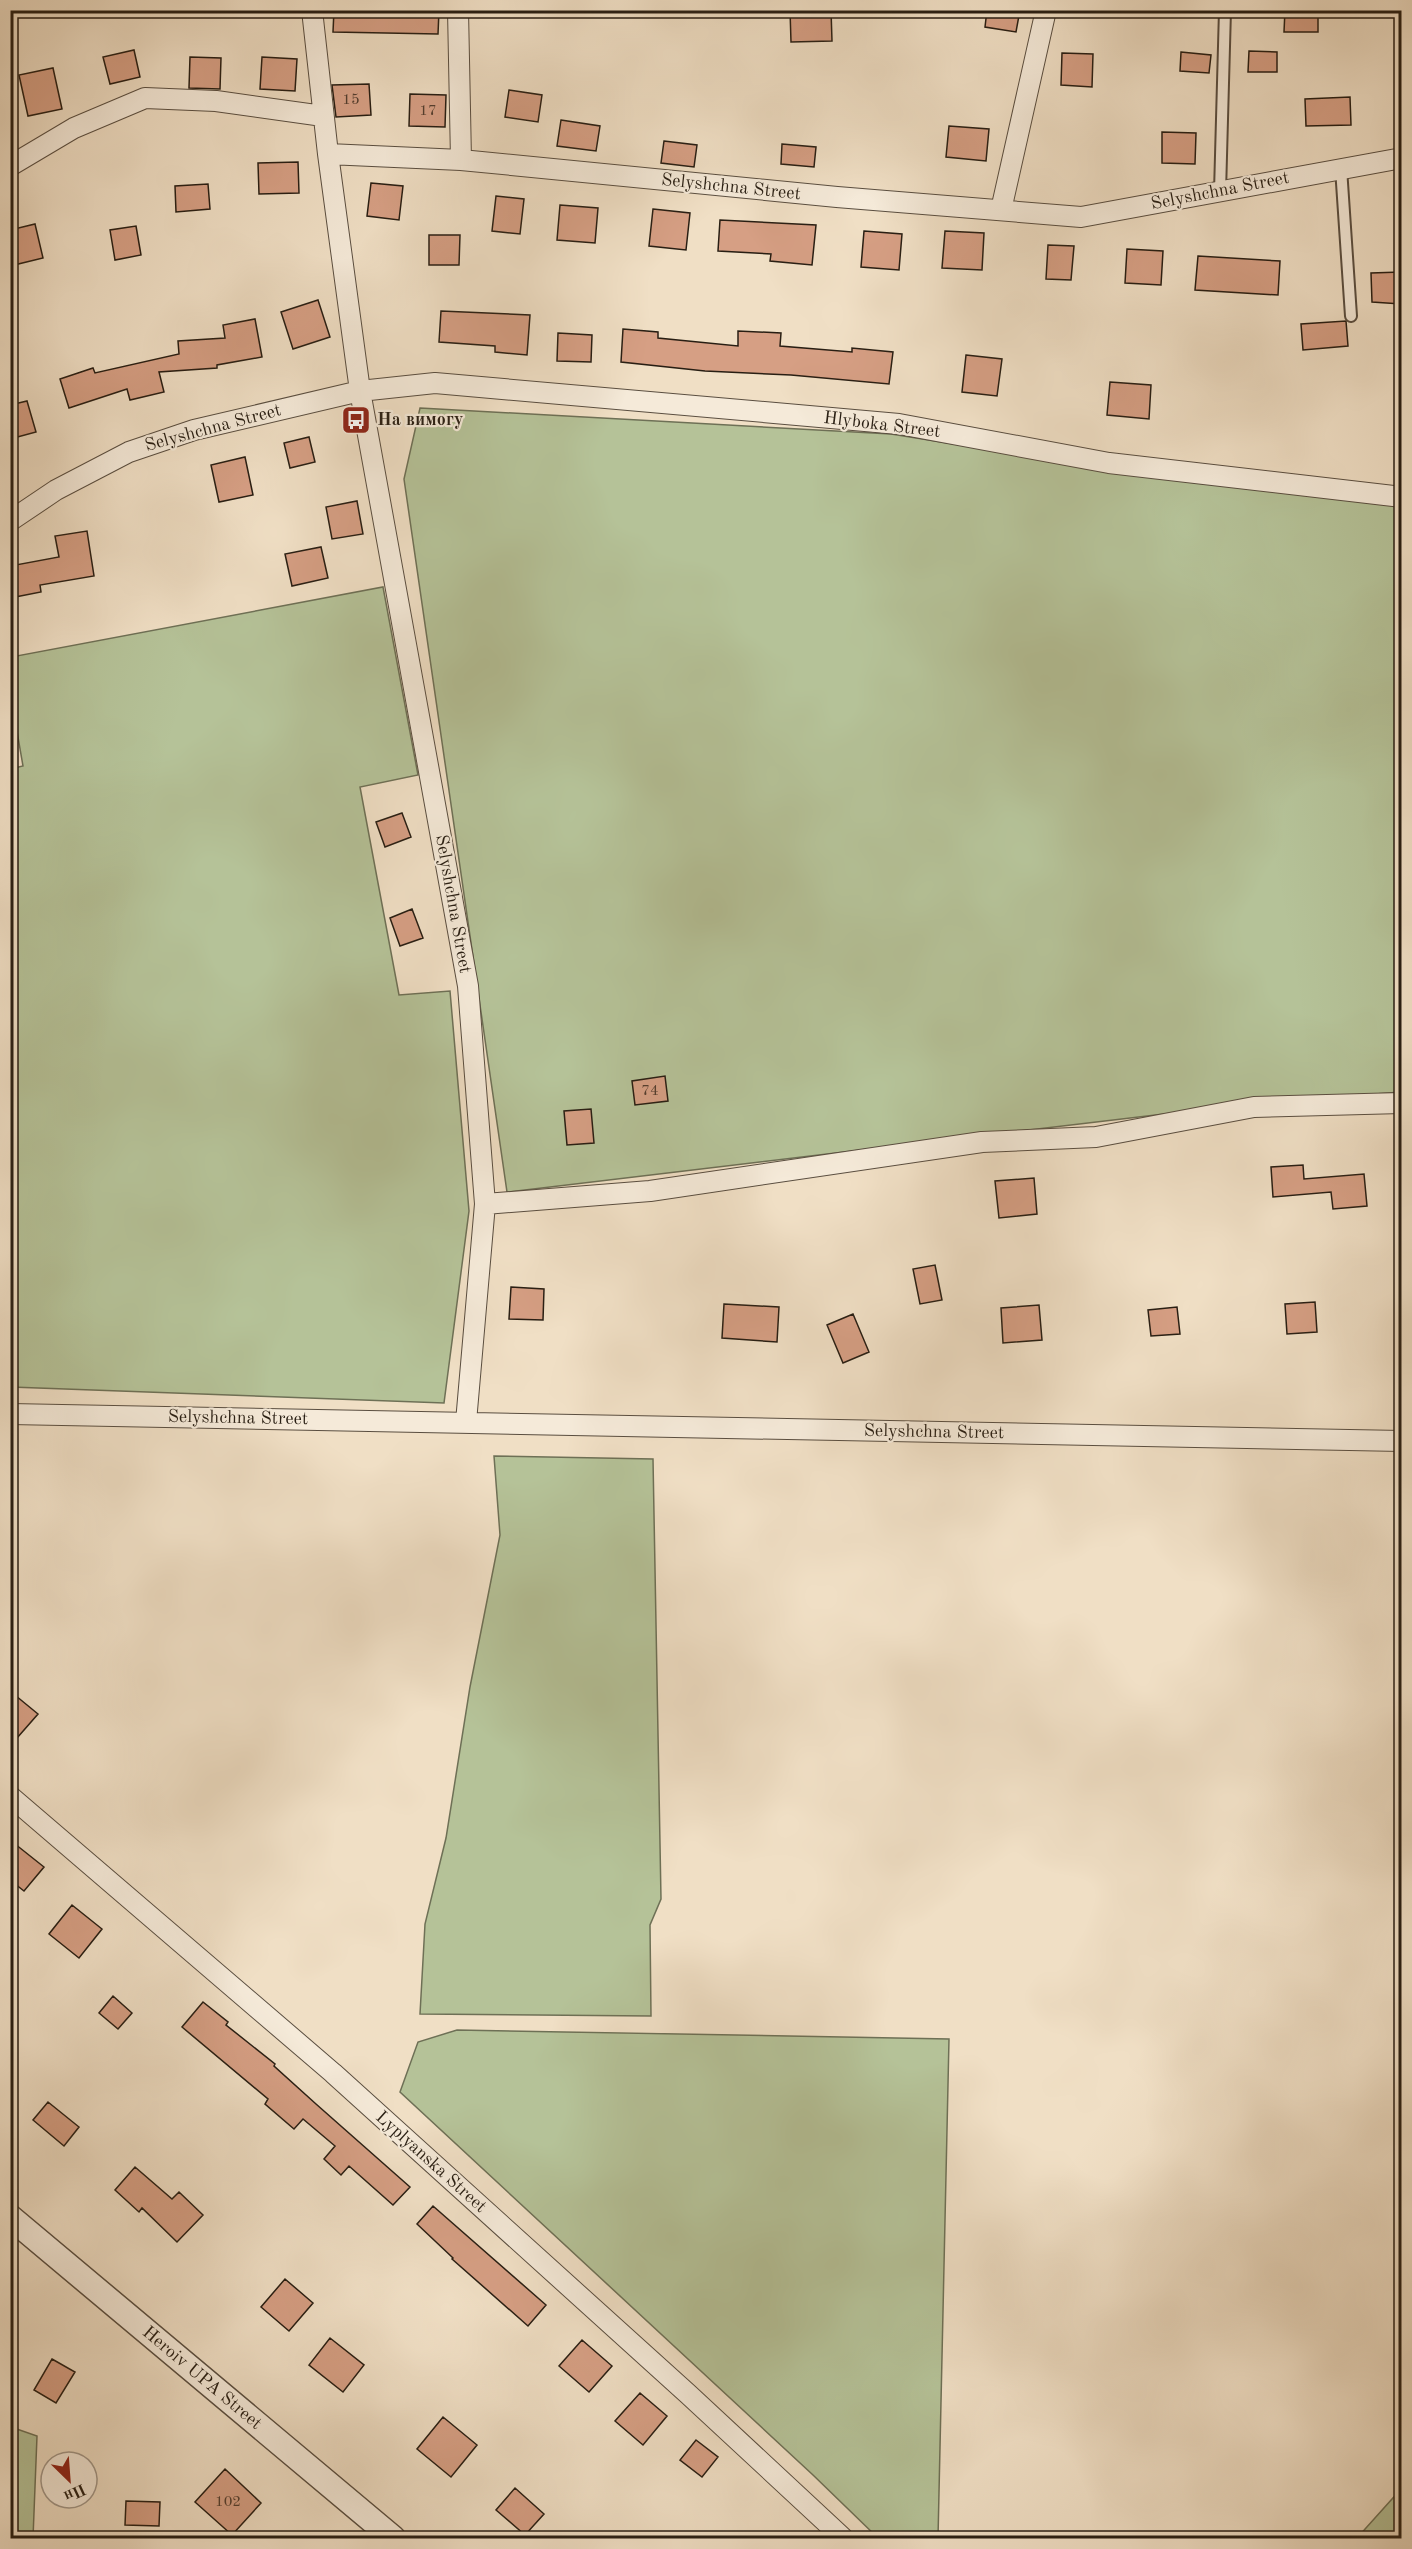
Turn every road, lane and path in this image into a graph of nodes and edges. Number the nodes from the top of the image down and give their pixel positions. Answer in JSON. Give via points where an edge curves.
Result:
{"nodes":[{"id":1,"x":312,"y":10,"type":"edge"},
{"id":2,"x":458,"y":10,"type":"edge"},
{"id":3,"x":1046,"y":10,"type":"edge"},
{"id":4,"x":1225,"y":10,"type":"edge"},
{"id":5,"x":323,"y":116,"type":"junction"},
{"id":6,"x":328,"y":154,"type":"junction"},
{"id":7,"x":1401,"y":158,"type":"edge"},
{"id":8,"x":462,"y":160,"type":"junction"},
{"id":9,"x":10,"y":166,"type":"edge"},
{"id":10,"x":1341,"y":168,"type":"junction"},
{"id":11,"x":1221,"y":192,"type":"junction"},
{"id":12,"x":1002,"y":210,"type":"junction"},
{"id":13,"x":1351,"y":316,"type":"dead end"},
{"id":14,"x":360,"y":391,"type":"junction"},
{"id":15,"x":1401,"y":497,"type":"edge"},
{"id":16,"x":10,"y":520,"type":"edge"},
{"id":17,"x":1401,"y":1103,"type":"edge"},
{"id":18,"x":485,"y":1204,"type":"junction"},
{"id":19,"x":10,"y":1414,"type":"edge"},
{"id":20,"x":466,"y":1422,"type":"junction"},
{"id":21,"x":1401,"y":1441,"type":"edge"},
{"id":22,"x":10,"y":1796,"type":"edge"},
{"id":23,"x":10,"y":2217,"type":"edge"},
{"id":24,"x":393,"y":2538,"type":"edge"},
{"id":25,"x":843,"y":2538,"type":"edge"}],
"edges":[{"from":1,"to":5,"type":"street","name":"Selyshchna Street"},
{"from":2,"to":8,"type":"street"},
{"from":3,"to":12,"type":"street"},
{"from":4,"to":11,"type":"lane"},
{"from":5,"to":6,"type":"street","name":"Selyshchna Street"},
{"from":5,"to":9,"type":"street","via":[[216,101],[145,98],[74,128]]},
{"from":6,"to":8,"type":"street","name":"Selyshchna Street"},
{"from":6,"to":14,"type":"street","name":"Selyshchna Street"},
{"from":7,"to":10,"type":"street","name":"Selyshchna Street"},
{"from":8,"to":12,"type":"street","name":"Selyshchna Street"},
{"from":10,"to":11,"type":"street","name":"Selyshchna Street"},
{"from":10,"to":13,"type":"lane"},
{"from":11,"to":12,"type":"street","name":"Selyshchna Street","via":[[1081,217]]},
{"from":14,"to":15,"type":"street","name":"Hlyboka Street","via":[[435,383],[899,424],[1109,463]]},
{"from":14,"to":16,"type":"street","name":"Selyshchna Street","via":[[194,430],[129,452],[56,490]]},
{"from":14,"to":18,"type":"street","name":"Selyshchna Street","via":[[468,986]]},
{"from":17,"to":18,"type":"street","via":[[1254,1107],[1096,1137],[982,1142],[650,1191]]},
{"from":18,"to":20,"type":"street","name":"Selyshchna Street"},
{"from":19,"to":20,"type":"street","name":"Selyshchna Street"},
{"from":20,"to":21,"type":"street","name":"Selyshchna Street"},
{"from":22,"to":25,"type":"street","name":"Lyplyanska Street","via":[[333,2073]]},
{"from":23,"to":24,"type":"street","name":"Heroiv UPA Street"}]}
